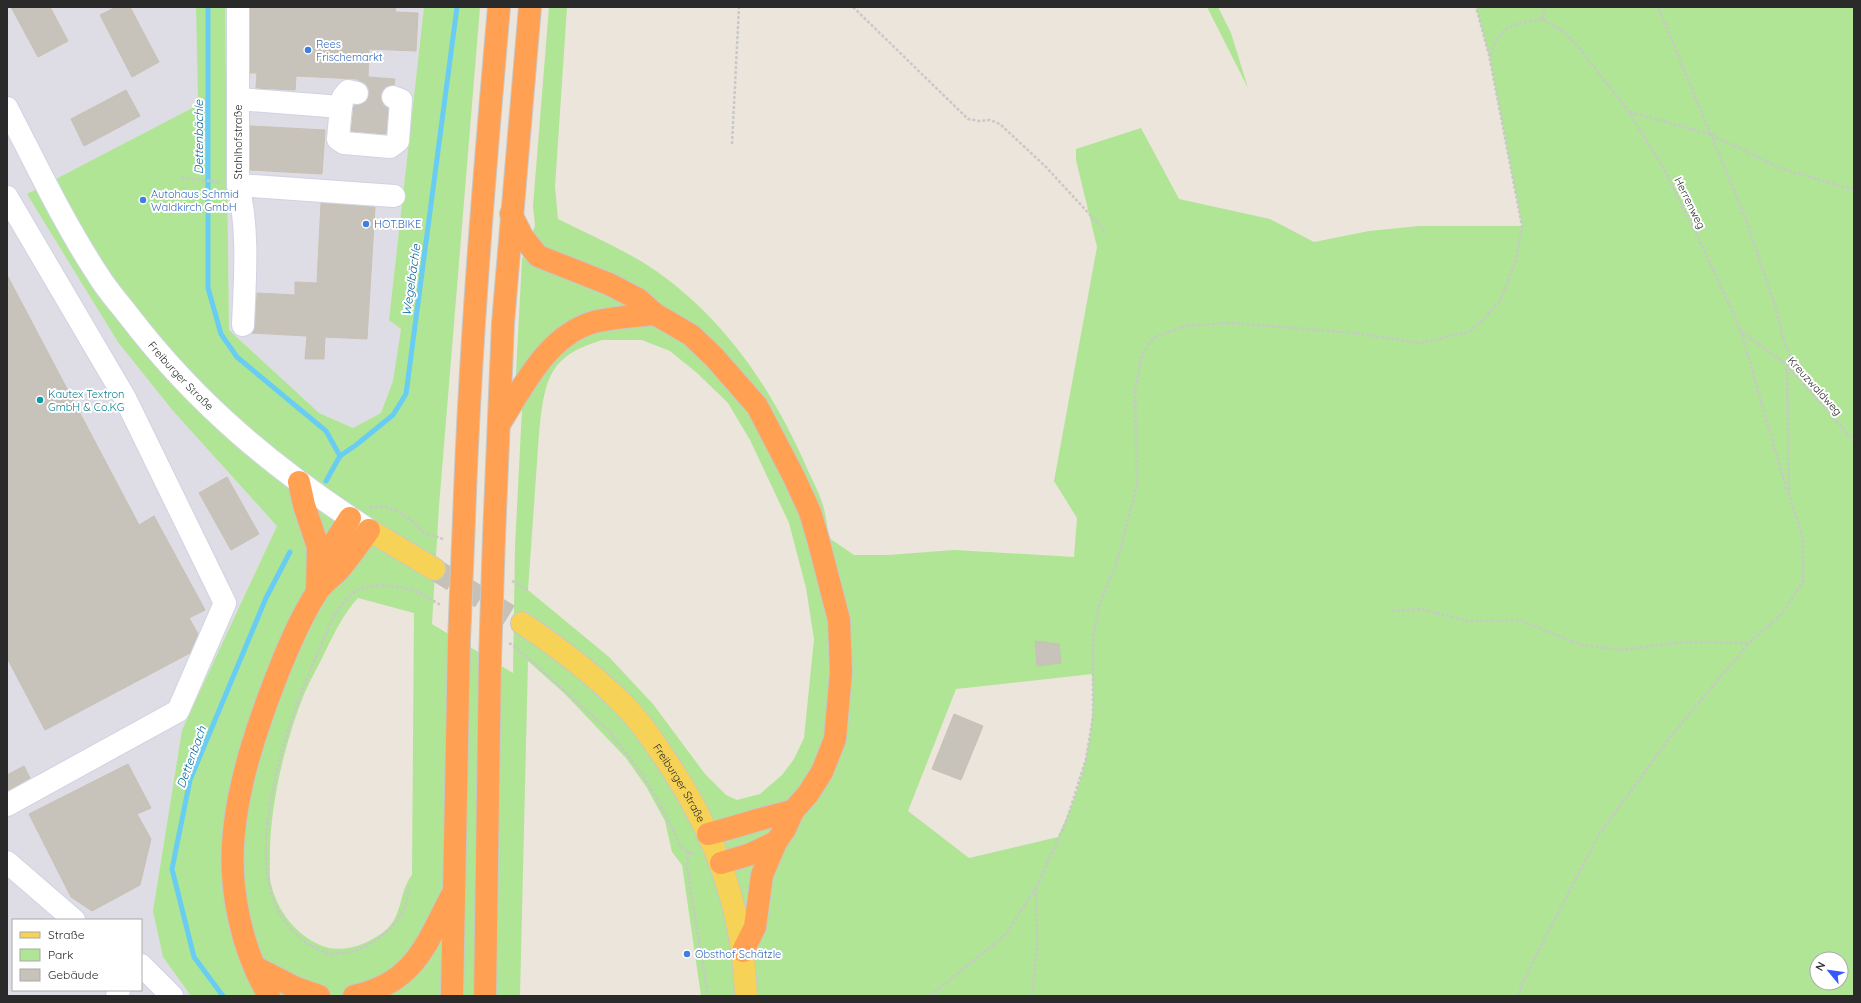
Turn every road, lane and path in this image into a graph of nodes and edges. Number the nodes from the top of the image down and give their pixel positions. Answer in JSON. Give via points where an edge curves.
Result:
{"nodes":[{"id":1,"x":238,"y":7,"type":"edge"},
{"id":2,"x":499,"y":7,"type":"edge"},
{"id":3,"x":530,"y":7,"type":"edge"},
{"id":4,"x":739,"y":7,"type":"edge"},
{"id":5,"x":853,"y":7,"type":"edge"},
{"id":6,"x":1476,"y":7,"type":"edge"},
{"id":7,"x":1545,"y":7,"type":"edge"},
{"id":8,"x":1658,"y":7,"type":"edge"},
{"id":9,"x":1542,"y":19,"type":"junction"},
{"id":10,"x":1489,"y":55,"type":"junction"},
{"id":11,"x":357,"y":92,"type":"dead end"},
{"id":12,"x":393,"y":97,"type":"dead end"},
{"id":13,"x":238,"y":99,"type":"junction"},
{"id":14,"x":341,"y":107,"type":"junction"},
{"id":15,"x":7,"y":108,"type":"edge"},
{"id":16,"x":1629,"y":112,"type":"junction"},
{"id":17,"x":1710,"y":134,"type":"junction"},
{"id":18,"x":732,"y":144,"type":"dead end"},
{"id":19,"x":182,"y":178,"type":"dead end"},
{"id":20,"x":228,"y":183,"type":"junction"},
{"id":21,"x":1854,"y":190,"type":"edge"},
{"id":22,"x":394,"y":196,"type":"dead end"},
{"id":23,"x":7,"y":198,"type":"edge"},
{"id":24,"x":511,"y":214,"type":"junction"},
{"id":25,"x":1104,"y":231,"type":"dead end"},
{"id":26,"x":655,"y":314,"type":"junction"},
{"id":27,"x":243,"y":325,"type":"dead end"},
{"id":28,"x":1741,"y":331,"type":"junction"},
{"id":29,"x":1787,"y":365,"type":"junction"},
{"id":30,"x":500,"y":423,"type":"junction"},
{"id":31,"x":1854,"y":441,"type":"edge"},
{"id":32,"x":299,"y":482,"type":"junction"},
{"id":33,"x":1789,"y":495,"type":"junction"},
{"id":34,"x":350,"y":518,"type":"junction"},
{"id":35,"x":370,"y":530,"type":"junction"},
{"id":36,"x":426,"y":534,"type":"dead end"},
{"id":37,"x":319,"y":567,"type":"junction"},
{"id":38,"x":434,"y":570,"type":"tunnel mouth"},
{"id":39,"x":317,"y":591,"type":"junction"},
{"id":40,"x":445,"y":608,"type":"dead end"},
{"id":41,"x":1392,"y":611,"type":"dead end"},
{"id":42,"x":522,"y":623,"type":"tunnel mouth"},
{"id":43,"x":504,"y":640,"type":"dead end"},
{"id":44,"x":1749,"y":643,"type":"junction"},
{"id":45,"x":7,"y":806,"type":"edge"},
{"id":46,"x":793,"y":811,"type":"junction"},
{"id":47,"x":776,"y":842,"type":"junction"},
{"id":48,"x":715,"y":849,"type":"junction"},
{"id":49,"x":688,"y":852,"type":"junction"},
{"id":50,"x":9,"y":867,"type":"edge"},
{"id":51,"x":409,"y":887,"type":"dead end"},
{"id":52,"x":1036,"y":888,"type":"junction"},
{"id":53,"x":454,"y":892,"type":"junction"},
{"id":54,"x":73,"y":919,"type":"edge"},
{"id":55,"x":743,"y":951,"type":"junction"},
{"id":56,"x":142,"y":966,"type":"edge"},
{"id":57,"x":255,"y":967,"type":"junction"},
{"id":58,"x":172,"y":996,"type":"edge"},
{"id":59,"x":269,"y":996,"type":"edge"},
{"id":60,"x":319,"y":996,"type":"edge"},
{"id":61,"x":354,"y":996,"type":"edge"},
{"id":62,"x":452,"y":996,"type":"edge"},
{"id":63,"x":485,"y":996,"type":"edge"},
{"id":64,"x":708,"y":996,"type":"edge"},
{"id":65,"x":746,"y":996,"type":"edge"},
{"id":66,"x":930,"y":996,"type":"edge"},
{"id":67,"x":1032,"y":996,"type":"edge"},
{"id":68,"x":1518,"y":996,"type":"edge"}],
"edges":[{"from":1,"to":13,"type":"street","name":"Stahlhofstraße"},
{"from":2,"to":53,"type":"highway","bridge":true,"via":[[468,422],[459,641]]},
{"from":3,"to":24,"type":"highway"},
{"from":4,"to":18,"type":"path"},
{"from":5,"to":25,"type":"path","via":[[968,119],[990,120],[1000,124],[1046,167]]},
{"from":6,"to":10,"type":"path"},
{"from":7,"to":9,"type":"path"},
{"from":8,"to":17,"type":"path"},
{"from":9,"to":10,"type":"path","via":[[1510,26],[1496,39]]},
{"from":9,"to":16,"type":"path","name":"Herrenweg","via":[[1562,31],[1575,43]]},
{"from":10,"to":52,"type":"path","via":[[1522,226],[1515,263],[1499,303],[1471,331],[1421,343],[1355,333],[1230,324],[1184,326],[1153,338],[1142,355],[1135,390],[1137,486],[1116,565],[1099,605],[1093,638],[1093,716],[1086,759],[1066,819]]},
{"from":11,"to":14,"type":"street","via":[[348,91],[343,97]]},
{"from":12,"to":14,"type":"street","via":[[401,100],[398,141],[390,147],[344,143],[338,139]]},
{"from":13,"to":14,"type":"street"},
{"from":13,"to":20,"type":"street","name":"Stahlhofstraße"},
{"from":15,"to":32,"type":"street","name":"Freiburger Straße","via":[[98,276],[141,332],[218,416],[266,458]]},
{"from":16,"to":17,"type":"path"},
{"from":16,"to":28,"type":"path","name":"Herrenweg","via":[[1664,169]]},
{"from":17,"to":21,"type":"path","via":[[1780,168]]},
{"from":17,"to":29,"type":"path","via":[[1745,217],[1777,312],[1783,339],[1791,357]]},
{"from":19,"to":20,"type":"path"},
{"from":20,"to":22,"type":"street"},
{"from":20,"to":27,"type":"street","name":"Stahlhofstraße","via":[[244,209]]},
{"from":23,"to":45,"type":"street","via":[[125,398],[225,603],[178,711]]},
{"from":24,"to":26,"type":"highway","via":[[522,236],[538,256],[609,284],[638,299]]},
{"from":24,"to":30,"type":"highway","via":[[503,323]]},
{"from":26,"to":30,"type":"highway","via":[[593,322],[571,332],[540,360]]},
{"from":26,"to":46,"type":"highway","via":[[691,335],[757,406],[807,505],[824,558],[838,620],[841,672],[839,714],[835,739],[822,772]]},
{"from":28,"to":29,"type":"path","name":"Kreuzwaldweg"},
{"from":28,"to":33,"type":"path","name":"Herrenweg"},
{"from":29,"to":31,"type":"path","name":"Kreuzwaldweg"},
{"from":29,"to":33,"type":"path"},
{"from":30,"to":63,"type":"highway","bridge":true,"via":[[490,660]]},
{"from":32,"to":34,"type":"street","name":"Freiburger Straße"},
{"from":32,"to":37,"type":"highway","via":[[318,547]]},
{"from":33,"to":44,"type":"path","name":"Herrenweg","via":[[1803,538],[1803,582],[1782,613]]},
{"from":34,"to":35,"type":"street","name":"Freiburger Straße"},
{"from":34,"to":36,"type":"path","via":[[378,506],[394,508]]},
{"from":34,"to":37,"type":"highway"},
{"from":35,"to":38,"type":"main road","name":"Freiburger Straße"},
{"from":35,"to":39,"type":"highway","via":[[338,571]]},
{"from":37,"to":39,"type":"highway"},
{"from":39,"to":57,"type":"highway","via":[[287,651],[268,700],[238,805],[234,833],[235,887],[243,931]]},
{"from":40,"to":51,"type":"path","via":[[420,593],[390,586],[369,585],[354,592],[342,606],[331,624],[298,697],[278,764],[267,837],[268,885],[283,921],[304,942],[328,953],[354,952],[373,943],[390,929],[404,910]]},
{"from":41,"to":44,"type":"path","via":[[1420,609],[1467,621],[1520,620],[1581,645],[1622,650],[1684,642]]},
{"from":42,"to":48,"type":"main road","name":"Freiburger Straße","via":[[584,667],[626,707],[678,777],[703,821]]},
{"from":43,"to":49,"type":"path","via":[[518,648],[609,731],[643,775],[680,845]]},
{"from":44,"to":68,"type":"path","name":"Herrenweg","via":[[1670,737],[1598,836],[1525,977]]},
{"from":46,"to":47,"type":"highway"},
{"from":46,"to":48,"type":"highway","via":[[771,815],[737,827]]},
{"from":47,"to":48,"type":"highway","via":[[751,854]]},
{"from":47,"to":55,"type":"highway","via":[[762,875],[755,927]]},
{"from":48,"to":49,"type":"path","via":[[699,856]]},
{"from":48,"to":55,"type":"main road","name":"Freiburger Straße","via":[[730,889]]},
{"from":49,"to":64,"type":"path","via":[[687,866]]},
{"from":50,"to":54,"type":"street"},
{"from":52,"to":66,"type":"path","via":[[1006,934]]},
{"from":52,"to":67,"type":"path","via":[[1037,945]]},
{"from":53,"to":61,"type":"highway","via":[[420,955],[407,970],[378,989]]},
{"from":53,"to":62,"type":"highway"},
{"from":55,"to":65,"type":"main road","name":"Freiburger Straße"},
{"from":56,"to":58,"type":"street"},
{"from":57,"to":59,"type":"highway"},
{"from":57,"to":60,"type":"highway","via":[[296,988]]}]}
